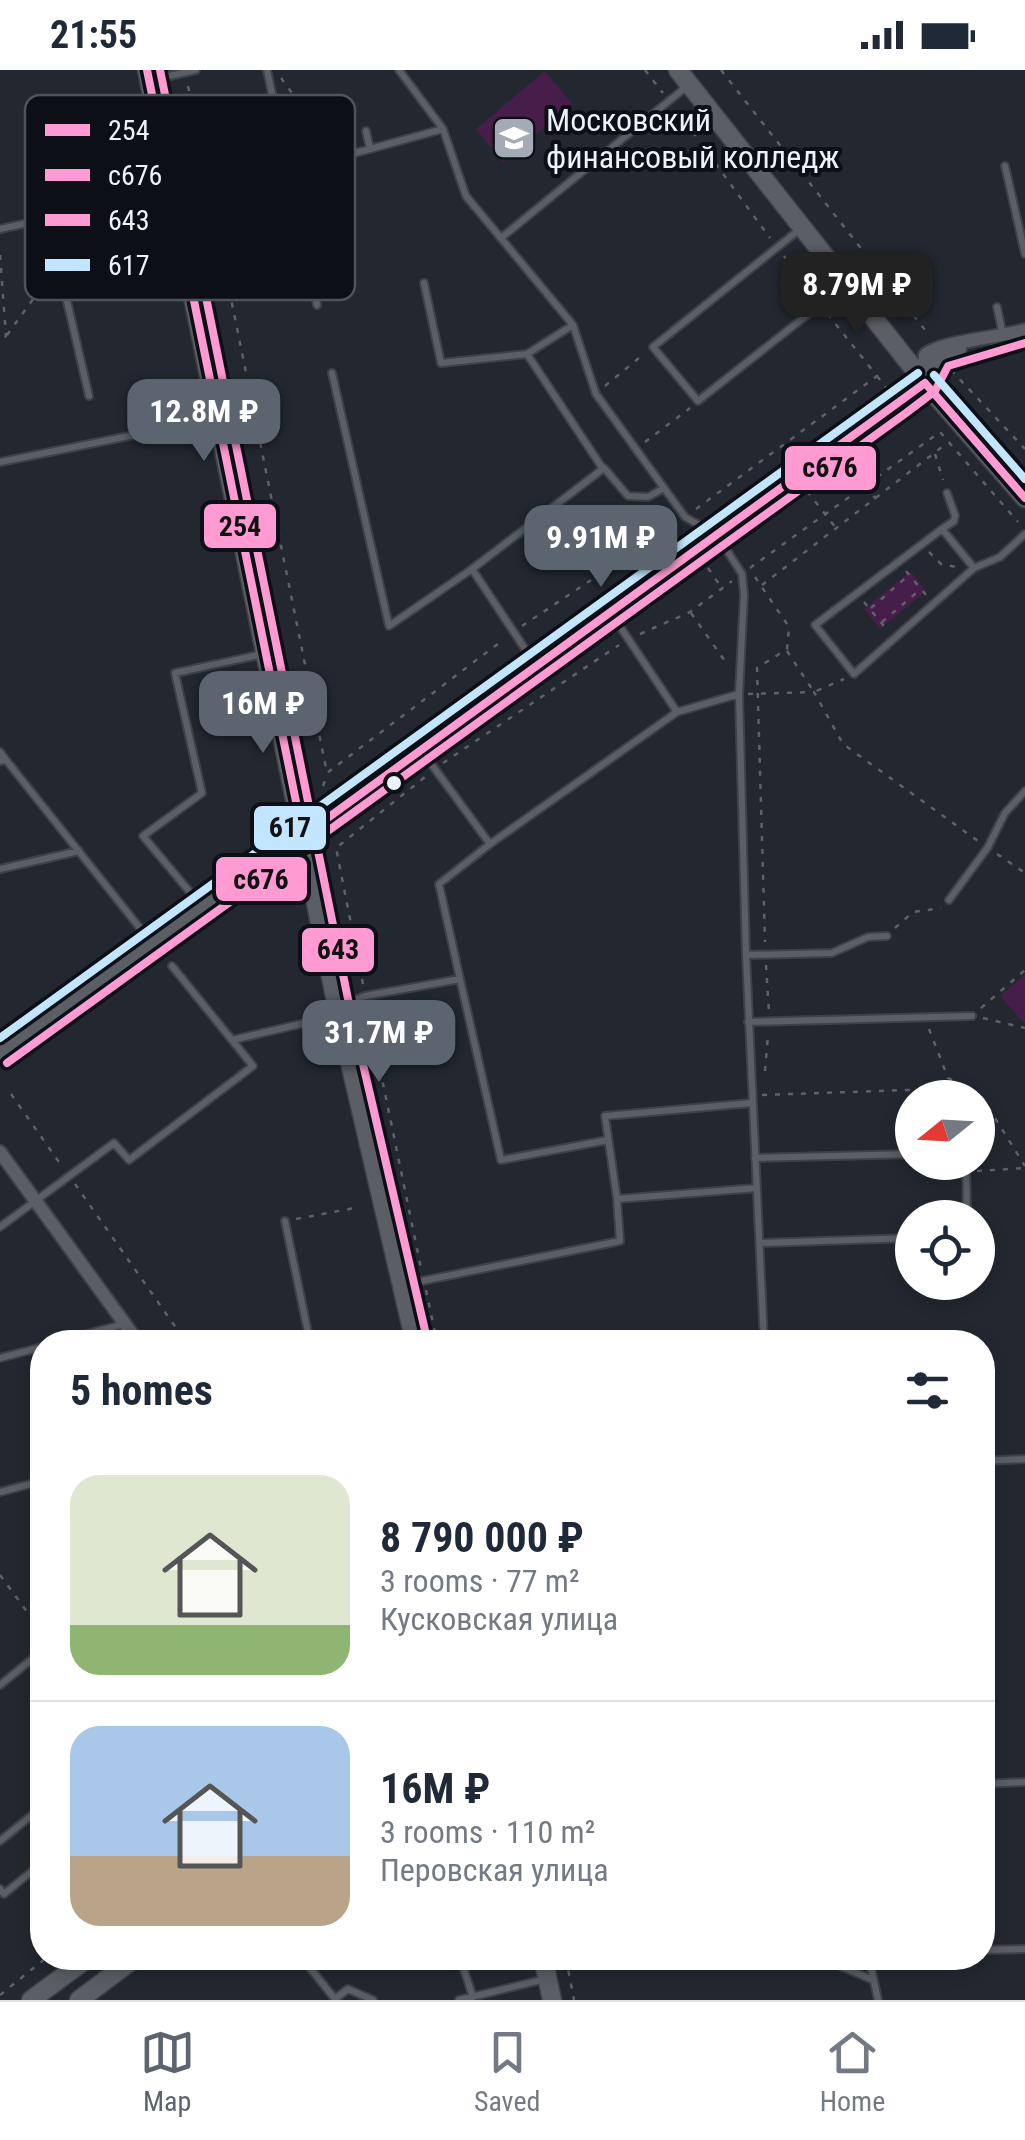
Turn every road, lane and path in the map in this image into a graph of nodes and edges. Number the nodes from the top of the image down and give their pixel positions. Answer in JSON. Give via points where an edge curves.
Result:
{"nodes":[{"id":1,"x":196,"y":70,"type":"edge"},
{"id":2,"x":267,"y":70,"type":"edge"},
{"id":3,"x":275,"y":70,"type":"edge"},
{"id":4,"x":399,"y":70,"type":"edge"},
{"id":5,"x":645,"y":70,"type":"edge"},
{"id":6,"x":721,"y":70,"type":"edge"},
{"id":7,"x":185,"y":72,"type":"junction"},
{"id":8,"x":148,"y":75,"type":"edge"},
{"id":9,"x":684,"y":78,"type":"edge"},
{"id":10,"x":190,"y":95,"type":"edge"},
{"id":11,"x":272,"y":95,"type":"edge"},
{"id":12,"x":294,"y":95,"type":"edge"},
{"id":13,"x":670,"y":101,"type":"junction"},
{"id":14,"x":443,"y":129,"type":"junction"},
{"id":15,"x":366,"y":131,"type":"dead end"},
{"id":16,"x":370,"y":149,"type":"junction"},
{"id":17,"x":355,"y":153,"type":"edge"},
{"id":18,"x":1005,"y":166,"type":"dead end"},
{"id":19,"x":25,"y":224,"type":"edge"},
{"id":20,"x":801,"y":228,"type":"junction"},
{"id":21,"x":0,"y":229,"type":"edge"},
{"id":22,"x":501,"y":238,"type":"junction"},
{"id":23,"x":776,"y":247,"type":"junction"},
{"id":24,"x":0,"y":254,"type":"edge"},
{"id":25,"x":1025,"y":254,"type":"edge"},
{"id":26,"x":424,"y":283,"type":"dead end"},
{"id":27,"x":846,"y":285,"type":"junction"},
{"id":28,"x":32,"y":300,"type":"edge"},
{"id":29,"x":67,"y":300,"type":"edge"},
{"id":30,"x":194,"y":300,"type":"edge"},
{"id":31,"x":231,"y":300,"type":"edge"},
{"id":32,"x":316,"y":300,"type":"edge"},
{"id":33,"x":317,"y":305,"type":"dead end"},
{"id":34,"x":821,"y":306,"type":"junction"},
{"id":35,"x":997,"y":306,"type":"dead end"},
{"id":36,"x":573,"y":324,"type":"junction"},
{"id":37,"x":1025,"y":330,"type":"edge"},
{"id":38,"x":6,"y":336,"type":"junction"},
{"id":39,"x":1003,"y":337,"type":"junction"},
{"id":40,"x":0,"y":340,"type":"edge"},
{"id":41,"x":933,"y":340,"type":"dead end"},
{"id":42,"x":652,"y":347,"type":"junction"},
{"id":43,"x":527,"y":354,"type":"junction"},
{"id":44,"x":947,"y":364,"type":"dead end"},
{"id":45,"x":332,"y":372,"type":"dead end"},
{"id":46,"x":877,"y":376,"type":"junction"},
{"id":47,"x":925,"y":384,"type":"junction"},
{"id":48,"x":596,"y":394,"type":"junction"},
{"id":49,"x":891,"y":394,"type":"dead end"},
{"id":50,"x":90,"y":396,"type":"dead end"},
{"id":51,"x":698,"y":402,"type":"junction"},
{"id":52,"x":219,"y":418,"type":"junction"},
{"id":53,"x":949,"y":442,"type":"junction"},
{"id":54,"x":636,"y":449,"type":"junction"},
{"id":55,"x":1025,"y":449,"type":"edge"},
{"id":56,"x":935,"y":452,"type":"junction"},
{"id":57,"x":0,"y":462,"type":"edge"},
{"id":58,"x":603,"y":468,"type":"junction"},
{"id":59,"x":798,"y":478,"type":"junction"},
{"id":60,"x":864,"y":484,"type":"junction"},
{"id":61,"x":664,"y":488,"type":"junction"},
{"id":62,"x":947,"y":493,"type":"joint"},
{"id":63,"x":1025,"y":498,"type":"edge"},
{"id":64,"x":876,"y":499,"type":"junction"},
{"id":65,"x":824,"y":513,"type":"junction"},
{"id":66,"x":685,"y":517,"type":"junction"},
{"id":67,"x":670,"y":529,"type":"junction"},
{"id":68,"x":837,"y":529,"type":"junction"},
{"id":69,"x":942,"y":529,"type":"junction"},
{"id":70,"x":1025,"y":532,"type":"edge"},
{"id":71,"x":717,"y":535,"type":"junction"},
{"id":72,"x":677,"y":536,"type":"dead end"},
{"id":73,"x":922,"y":544,"type":"junction"},
{"id":74,"x":898,"y":562,"type":"junction"},
{"id":75,"x":973,"y":567,"type":"junction"},
{"id":76,"x":708,"y":568,"type":"dead end"},
{"id":77,"x":472,"y":569,"type":"junction"},
{"id":78,"x":742,"y":574,"type":"junction"},
{"id":79,"x":910,"y":576,"type":"junction"},
{"id":80,"x":761,"y":586,"type":"dead end"},
{"id":81,"x":722,"y":588,"type":"junction"},
{"id":82,"x":921,"y":589,"type":"junction"},
{"id":83,"x":857,"y":593,"type":"junction"},
{"id":84,"x":934,"y":604,"type":"junction"},
{"id":85,"x":870,"y":609,"type":"junction"},
{"id":86,"x":610,"y":612,"type":"junction"},
{"id":87,"x":690,"y":612,"type":"junction"},
{"id":88,"x":881,"y":622,"type":"junction"},
{"id":89,"x":815,"y":625,"type":"junction"},
{"id":90,"x":789,"y":627,"type":"dead end"},
{"id":91,"x":513,"y":632,"type":"junction"},
{"id":92,"x":894,"y":639,"type":"junction"},
{"id":93,"x":628,"y":640,"type":"junction"},
{"id":94,"x":787,"y":650,"type":"dead end"},
{"id":95,"x":267,"y":653,"type":"junction"},
{"id":96,"x":537,"y":666,"type":"junction"},
{"id":97,"x":740,"y":668,"type":"junction"},
{"id":98,"x":854,"y":674,"type":"junction"},
{"id":99,"x":814,"y":692,"type":"junction"},
{"id":100,"x":739,"y":694,"type":"junction"},
{"id":101,"x":677,"y":712,"type":"junction"},
{"id":102,"x":421,"y":750,"type":"junction"},
{"id":103,"x":0,"y":752,"type":"edge"},
{"id":104,"x":3,"y":760,"type":"edge"},
{"id":105,"x":436,"y":768,"type":"junction"},
{"id":106,"x":327,"y":773,"type":"junction"},
{"id":107,"x":324,"y":786,"type":"dead end"},
{"id":108,"x":1025,"y":790,"type":"edge"},
{"id":109,"x":303,"y":836,"type":"junction"},
{"id":110,"x":490,"y":844,"type":"junction"},
{"id":111,"x":988,"y":847,"type":"junction"},
{"id":112,"x":78,"y":850,"type":"junction"},
{"id":113,"x":0,"y":869,"type":"edge"},
{"id":114,"x":1025,"y":873,"type":"edge"},
{"id":115,"x":949,"y":900,"type":"joint"},
{"id":116,"x":204,"y":908,"type":"junction"},
{"id":117,"x":887,"y":936,"type":"joint"},
{"id":118,"x":152,"y":944,"type":"junction"},
{"id":119,"x":746,"y":955,"type":"junction"},
{"id":120,"x":172,"y":966,"type":"dead end"},
{"id":121,"x":1025,"y":970,"type":"edge"},
{"id":122,"x":460,"y":979,"type":"junction"},
{"id":123,"x":366,"y":996,"type":"junction"},
{"id":124,"x":329,"y":1013,"type":"junction"},
{"id":125,"x":972,"y":1016,"type":"junction"},
{"id":126,"x":925,"y":1017,"type":"junction"},
{"id":127,"x":748,"y":1022,"type":"junction"},
{"id":128,"x":1025,"y":1028,"type":"edge"},
{"id":129,"x":232,"y":1040,"type":"junction"},
{"id":130,"x":0,"y":1053,"type":"edge"},
{"id":131,"x":952,"y":1080,"type":"edge"},
{"id":132,"x":895,"y":1090,"type":"edge"},
{"id":133,"x":11,"y":1094,"type":"dead end"},
{"id":134,"x":762,"y":1095,"type":"dead end"},
{"id":135,"x":752,"y":1102,"type":"junction"},
{"id":136,"x":995,"y":1118,"type":"edge"},
{"id":137,"x":608,"y":1140,"type":"junction"},
{"id":138,"x":0,"y":1152,"type":"edge"},
{"id":139,"x":895,"y":1154,"type":"edge"},
{"id":140,"x":755,"y":1158,"type":"junction"},
{"id":141,"x":995,"y":1167,"type":"edge"},
{"id":142,"x":1025,"y":1167,"type":"edge"},
{"id":143,"x":69,"y":1176,"type":"junction"},
{"id":144,"x":757,"y":1188,"type":"junction"},
{"id":145,"x":617,"y":1199,"type":"junction"},
{"id":146,"x":35,"y":1200,"type":"junction"},
{"id":147,"x":360,"y":1208,"type":"dead end"},
{"id":148,"x":285,"y":1221,"type":"joint"},
{"id":149,"x":0,"y":1227,"type":"edge"},
{"id":150,"x":895,"y":1239,"type":"edge"},
{"id":151,"x":760,"y":1243,"type":"junction"},
{"id":152,"x":424,"y":1281,"type":"junction"},
{"id":153,"x":401,"y":1286,"type":"junction"},
{"id":154,"x":174,"y":1312,"type":"dead end"},
{"id":155,"x":168,"y":1316,"type":"junction"},
{"id":156,"x":124,"y":1324,"type":"junction"},
{"id":157,"x":102,"y":1330,"type":"edge"},
{"id":158,"x":129,"y":1330,"type":"edge"},
{"id":159,"x":178,"y":1330,"type":"edge"},
{"id":160,"x":308,"y":1330,"type":"edge"},
{"id":161,"x":412,"y":1330,"type":"edge"},
{"id":162,"x":434,"y":1330,"type":"edge"},
{"id":163,"x":764,"y":1330,"type":"edge"},
{"id":164,"x":30,"y":1350,"type":"edge"},
{"id":165,"x":0,"y":1358,"type":"edge"},
{"id":166,"x":1025,"y":1460,"type":"edge"},
{"id":167,"x":995,"y":1461,"type":"edge"},
{"id":168,"x":30,"y":1484,"type":"edge"},
{"id":169,"x":0,"y":1492,"type":"edge"},
{"id":170,"x":0,"y":1575,"type":"edge"},
{"id":171,"x":30,"y":1616,"type":"edge"},
{"id":172,"x":30,"y":1660,"type":"edge"},
{"id":173,"x":0,"y":1684,"type":"edge"},
{"id":174,"x":1025,"y":1782,"type":"edge"},
{"id":175,"x":995,"y":1783,"type":"edge"},
{"id":176,"x":30,"y":1817,"type":"edge"},
{"id":177,"x":0,"y":1841,"type":"edge"},
{"id":178,"x":30,"y":1873,"type":"edge"},
{"id":179,"x":0,"y":1889,"type":"edge"},
{"id":180,"x":1025,"y":1949,"type":"edge"},
{"id":181,"x":995,"y":1950,"type":"edge"},
{"id":182,"x":31,"y":1970,"type":"edge"},
{"id":183,"x":72,"y":1970,"type":"edge"},
{"id":184,"x":119,"y":1970,"type":"edge"},
{"id":185,"x":311,"y":1970,"type":"edge"},
{"id":186,"x":464,"y":1970,"type":"edge"},
{"id":187,"x":546,"y":1970,"type":"edge"},
{"id":188,"x":568,"y":1970,"type":"edge"},
{"id":189,"x":850,"y":1970,"type":"edge"},
{"id":190,"x":872,"y":1970,"type":"edge"},
{"id":191,"x":548,"y":1978,"type":"junction"},
{"id":192,"x":874,"y":1980,"type":"junction"},
{"id":193,"x":0,"y":1995,"type":"edge"},
{"id":194,"x":472,"y":1996,"type":"junction"},
{"id":195,"x":31,"y":2000,"type":"edge"},
{"id":196,"x":79,"y":2000,"type":"edge"},
{"id":197,"x":334,"y":2000,"type":"edge"},
{"id":198,"x":373,"y":2000,"type":"edge"},
{"id":199,"x":458,"y":2000,"type":"edge"},
{"id":200,"x":552,"y":2000,"type":"edge"},
{"id":201,"x":574,"y":2000,"type":"edge"},
{"id":202,"x":878,"y":2000,"type":"edge"}],
"edges":[{"from":1,"to":7,"type":"lane"},
{"from":2,"to":11,"type":"lane"},
{"from":3,"to":12,"type":"path"},
{"from":4,"to":14,"type":"lane"},
{"from":5,"to":13,"type":"path"},
{"from":6,"to":41,"type":"path"},
{"from":7,"to":8,"type":"lane"},
{"from":7,"to":10,"type":"path"},
{"from":9,"to":13,"type":"lane"},
{"from":9,"to":20,"type":"street"},
{"from":13,"to":22,"type":"lane"},
{"from":13,"to":23,"type":"path"},
{"from":14,"to":16,"type":"lane"},
{"from":14,"to":22,"type":"lane","via":[[466,196]]},
{"from":15,"to":16,"type":"lane"},
{"from":16,"to":17,"type":"lane"},
{"from":18,"to":25,"type":"lane"},
{"from":19,"to":21,"type":"lane"},
{"from":20,"to":23,"type":"lane"},
{"from":20,"to":27,"type":"street"},
{"from":22,"to":36,"type":"lane"},
{"from":23,"to":34,"type":"path"},
{"from":23,"to":42,"type":"lane"},
{"from":24,"to":38,"type":"path"},
{"from":26,"to":43,"type":"lane","via":[[442,363]]},
{"from":27,"to":34,"type":"lane"},
{"from":27,"to":47,"type":"street"},
{"from":28,"to":38,"type":"path"},
{"from":29,"to":50,"type":"lane"},
{"from":30,"to":52,"type":"street"},
{"from":31,"to":106,"type":"path"},
{"from":32,"to":33,"type":"lane"},
{"from":34,"to":46,"type":"path"},
{"from":34,"to":51,"type":"lane"},
{"from":35,"to":39,"type":"lane"},
{"from":36,"to":43,"type":"lane"},
{"from":36,"to":48,"type":"lane"},
{"from":37,"to":39,"type":"street"},
{"from":38,"to":40,"type":"path"},
{"from":39,"to":47,"type":"street","via":[[930,349]]},
{"from":42,"to":48,"type":"path"},
{"from":42,"to":51,"type":"lane"},
{"from":43,"to":58,"type":"lane"},
{"from":44,"to":55,"type":"path"},
{"from":45,"to":77,"type":"lane","via":[[389,626]]},
{"from":46,"to":49,"type":"path"},
{"from":46,"to":66,"type":"path"},
{"from":47,"to":59,"type":"street"},
{"from":47,"to":63,"type":"street"},
{"from":48,"to":54,"type":"lane"},
{"from":51,"to":54,"type":"path"},
{"from":52,"to":57,"type":"lane"},
{"from":52,"to":95,"type":"street"},
{"from":53,"to":56,"type":"path"},
{"from":53,"to":60,"type":"path","via":[[940,432]]},
{"from":53,"to":70,"type":"path"},
{"from":54,"to":61,"type":"lane"},
{"from":56,"to":62,"type":"path"},
{"from":56,"to":64,"type":"path"},
{"from":58,"to":61,"type":"lane","via":[[628,496]]},
{"from":58,"to":77,"type":"lane"},
{"from":59,"to":65,"type":"path"},
{"from":59,"to":71,"type":"street"},
{"from":60,"to":64,"type":"path"},
{"from":60,"to":65,"type":"path"},
{"from":61,"to":66,"type":"lane"},
{"from":62,"to":69,"type":"lane","via":[[955,515]]},
{"from":64,"to":68,"type":"path"},
{"from":65,"to":68,"type":"path"},
{"from":65,"to":78,"type":"path"},
{"from":66,"to":67,"type":"path"},
{"from":66,"to":71,"type":"lane"},
{"from":67,"to":72,"type":"path"},
{"from":67,"to":91,"type":"path"},
{"from":68,"to":80,"type":"path"},
{"from":69,"to":73,"type":"lane"},
{"from":69,"to":75,"type":"lane"},
{"from":70,"to":75,"type":"lane","via":[[1000,557]]},
{"from":71,"to":78,"type":"lane"},
{"from":71,"to":86,"type":"street"},
{"from":73,"to":74,"type":"lane"},
{"from":73,"to":75,"type":"path","via":[[941,564]]},
{"from":74,"to":79,"type":"path"},
{"from":74,"to":83,"type":"lane"},
{"from":75,"to":84,"type":"lane"},
{"from":76,"to":81,"type":"path"},
{"from":77,"to":91,"type":"lane"},
{"from":78,"to":81,"type":"path"},
{"from":78,"to":97,"type":"lane"},
{"from":79,"to":82,"type":"path"},
{"from":79,"to":85,"type":"path"},
{"from":81,"to":87,"type":"path"},
{"from":82,"to":84,"type":"path"},
{"from":82,"to":88,"type":"path"},
{"from":83,"to":85,"type":"path"},
{"from":83,"to":89,"type":"lane"},
{"from":84,"to":92,"type":"lane"},
{"from":85,"to":88,"type":"path"},
{"from":86,"to":93,"type":"lane"},
{"from":86,"to":96,"type":"street"},
{"from":87,"to":93,"type":"path"},
{"from":87,"to":97,"type":"path","via":[[728,665]]},
{"from":88,"to":92,"type":"path"},
{"from":89,"to":90,"type":"path"},
{"from":89,"to":98,"type":"lane"},
{"from":91,"to":96,"type":"lane"},
{"from":91,"to":106,"type":"path"},
{"from":92,"to":98,"type":"lane"},
{"from":93,"to":101,"type":"lane"},
{"from":93,"to":105,"type":"path"},
{"from":94,"to":99,"type":"path"},
{"from":95,"to":109,"type":"street"},
{"from":95,"to":116,"type":"lane","via":[[176,673],[202,792],[143,836]]},
{"from":96,"to":102,"type":"street"},
{"from":97,"to":100,"type":"lane"},
{"from":98,"to":99,"type":"path"},
{"from":99,"to":100,"type":"path"},
{"from":99,"to":111,"type":"path","via":[[843,744]]},
{"from":100,"to":101,"type":"lane"},
{"from":100,"to":119,"type":"lane"},
{"from":101,"to":110,"type":"lane"},
{"from":102,"to":105,"type":"lane"},
{"from":102,"to":109,"type":"street"},
{"from":103,"to":104,"type":"lane"},
{"from":104,"to":112,"type":"lane"},
{"from":105,"to":110,"type":"lane"},
{"from":105,"to":123,"type":"path","via":[[336,848]]},
{"from":106,"to":107,"type":"path"},
{"from":108,"to":111,"type":"lane"},
{"from":109,"to":116,"type":"street"},
{"from":109,"to":124,"type":"street"},
{"from":110,"to":122,"type":"lane","via":[[440,884]]},
{"from":111,"to":114,"type":"path"},
{"from":111,"to":115,"type":"lane"},
{"from":112,"to":113,"type":"lane"},
{"from":112,"to":118,"type":"lane"},
{"from":115,"to":117,"type":"path","via":[[913,912]]},
{"from":116,"to":118,"type":"street"},
{"from":117,"to":119,"type":"lane","via":[[832,953]]},
{"from":118,"to":130,"type":"street"},
{"from":119,"to":127,"type":"lane"},
{"from":120,"to":129,"type":"lane"},
{"from":121,"to":125,"type":"path"},
{"from":122,"to":123,"type":"lane"},
{"from":122,"to":137,"type":"lane","via":[[501,1160]]},
{"from":123,"to":124,"type":"lane"},
{"from":123,"to":152,"type":"path"},
{"from":124,"to":129,"type":"lane"},
{"from":124,"to":153,"type":"street"},
{"from":125,"to":126,"type":"lane"},
{"from":125,"to":128,"type":"path"},
{"from":126,"to":127,"type":"lane"},
{"from":126,"to":131,"type":"path"},
{"from":127,"to":135,"type":"lane"},
{"from":129,"to":143,"type":"lane","via":[[254,1066],[130,1160],[114,1143]]},
{"from":132,"to":134,"type":"path"},
{"from":133,"to":143,"type":"path"},
{"from":135,"to":137,"type":"lane","via":[[605,1116]]},
{"from":135,"to":140,"type":"lane"},
{"from":136,"to":142,"type":"path"},
{"from":137,"to":145,"type":"lane"},
{"from":138,"to":146,"type":"street"},
{"from":139,"to":140,"type":"lane"},
{"from":140,"to":144,"type":"lane"},
{"from":141,"to":142,"type":"path"},
{"from":143,"to":146,"type":"lane"},
{"from":143,"to":155,"type":"path"},
{"from":144,"to":145,"type":"lane"},
{"from":144,"to":151,"type":"lane"},
{"from":145,"to":152,"type":"lane","via":[[620,1241]]},
{"from":146,"to":149,"type":"lane"},
{"from":146,"to":156,"type":"street"},
{"from":147,"to":148,"type":"path"},
{"from":148,"to":160,"type":"lane"},
{"from":150,"to":151,"type":"lane"},
{"from":151,"to":163,"type":"lane"},
{"from":152,"to":153,"type":"lane"},
{"from":152,"to":162,"type":"path"},
{"from":153,"to":161,"type":"street"},
{"from":154,"to":155,"type":"path"},
{"from":155,"to":159,"type":"path"},
{"from":156,"to":157,"type":"lane"},
{"from":156,"to":158,"type":"street"},
{"from":164,"to":165,"type":"lane"},
{"from":166,"to":167,"type":"lane"},
{"from":168,"to":169,"type":"lane"},
{"from":170,"to":171,"type":"path"},
{"from":172,"to":173,"type":"lane"},
{"from":174,"to":175,"type":"lane"},
{"from":176,"to":177,"type":"lane"},
{"from":178,"to":179,"type":"lane","via":[[4,1894]]},
{"from":180,"to":181,"type":"lane"},
{"from":182,"to":193,"type":"path"},
{"from":183,"to":195,"type":"street"},
{"from":184,"to":196,"type":"street"},
{"from":185,"to":197,"type":"lane"},
{"from":186,"to":194,"type":"lane"},
{"from":187,"to":191,"type":"street"},
{"from":188,"to":201,"type":"path"},
{"from":189,"to":192,"type":"lane"},
{"from":190,"to":192,"type":"lane"},
{"from":191,"to":194,"type":"lane"},
{"from":191,"to":200,"type":"street"},
{"from":192,"to":202,"type":"lane"},
{"from":194,"to":199,"type":"lane"},
{"from":197,"to":198,"type":"lane","via":[[348,1989]]}]}
